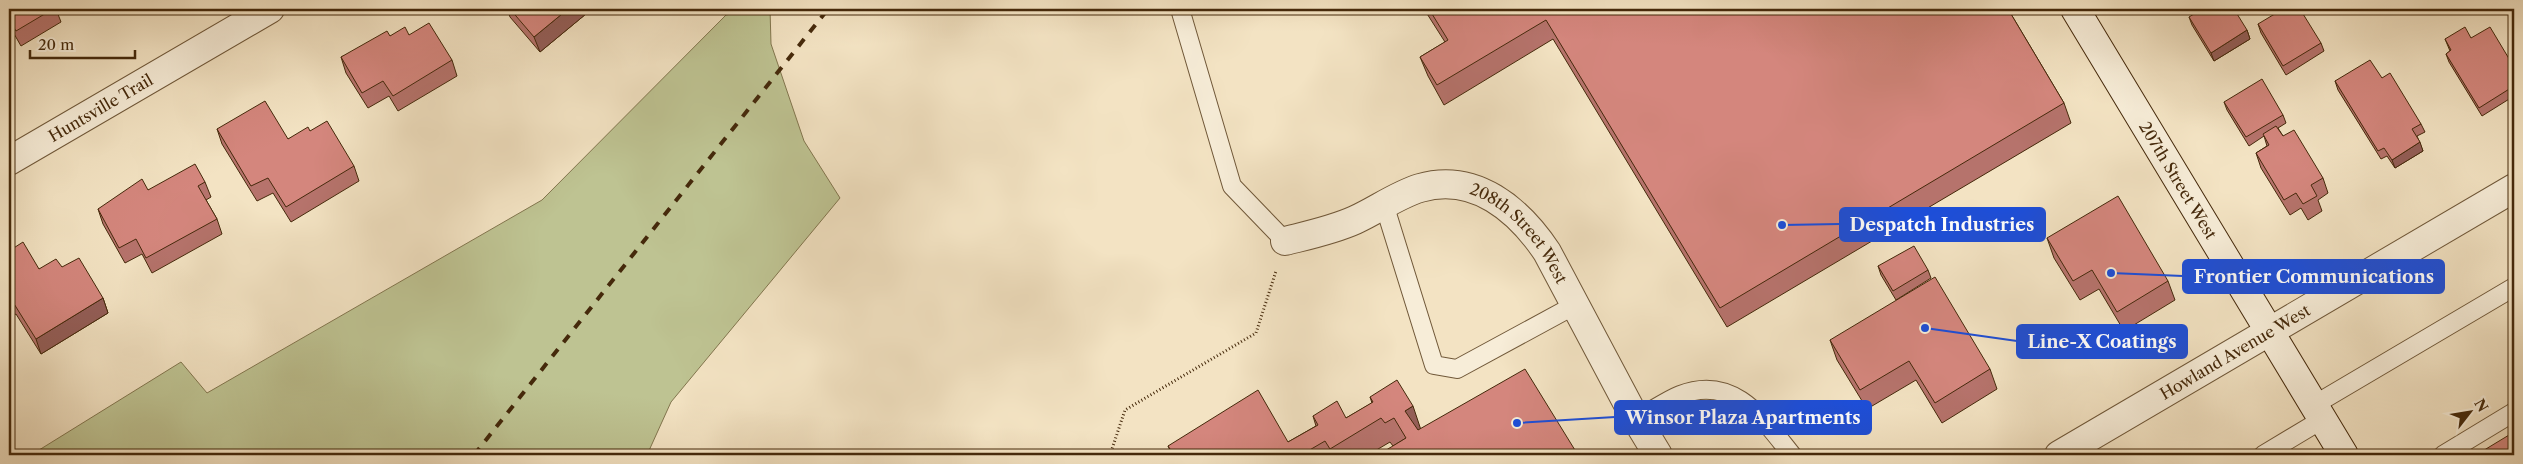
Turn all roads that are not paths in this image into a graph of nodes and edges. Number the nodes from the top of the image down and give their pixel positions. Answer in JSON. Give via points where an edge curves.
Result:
{"nodes":[{"id":1,"x":270,"y":9,"type":"edge"},
{"id":2,"x":1180,"y":9,"type":"edge"},
{"id":3,"x":2075,"y":9,"type":"edge"},
{"id":4,"x":9,"y":161,"type":"edge"},
{"id":5,"x":2514,"y":188,"type":"edge"},
{"id":6,"x":1384,"y":204,"type":"junction"},
{"id":7,"x":1285,"y":241,"type":"joint"},
{"id":8,"x":2514,"y":286,"type":"edge"},
{"id":9,"x":1575,"y":305,"type":"junction"},
{"id":10,"x":2269,"y":331,"type":"junction"},
{"id":11,"x":2319,"y":412,"type":"junction"},
{"id":12,"x":2514,"y":412,"type":"edge"},
{"id":13,"x":1636,"y":420,"type":"junction"},
{"id":14,"x":2089,"y":448,"type":"edge"},
{"id":15,"x":1658,"y":455,"type":"edge"},
{"id":16,"x":1792,"y":455,"type":"edge"},
{"id":17,"x":2059,"y":455,"type":"edge"},
{"id":18,"x":2263,"y":455,"type":"edge"},
{"id":19,"x":2344,"y":455,"type":"edge"},
{"id":20,"x":2443,"y":455,"type":"edge"}],
"edges":[{"from":1,"to":4,"type":"street","name":"Huntsville Trail"},
{"from":2,"to":7,"type":"lane","via":[[1232,186]]},
{"from":3,"to":10,"type":"street","name":"207th Street West"},
{"from":5,"to":10,"type":"street","name":"Howland Avenue West"},
{"from":6,"to":7,"type":"street","name":"208th Street West","via":[[1335,228]]},
{"from":6,"to":9,"type":"street","name":"208th Street West","via":[[1441,184],[1482,191],[1502,203],[1533,232]]},
{"from":6,"to":9,"type":"lane","via":[[1434,365],[1457,369]]},
{"from":8,"to":11,"type":"lane"},
{"from":9,"to":13,"type":"street","name":"208th Street West"},
{"from":10,"to":11,"type":"street","name":"207th Street West"},
{"from":10,"to":14,"type":"street","name":"Howland Avenue West"},
{"from":11,"to":18,"type":"lane"},
{"from":11,"to":19,"type":"street","name":"207th Street West"},
{"from":12,"to":20,"type":"lane"},
{"from":13,"to":15,"type":"street","name":"208th Street West"},
{"from":13,"to":16,"type":"lane","via":[[1680,395],[1712,390],[1740,398]]},
{"from":14,"to":17,"type":"street","name":"Howland Avenue West"}]}
